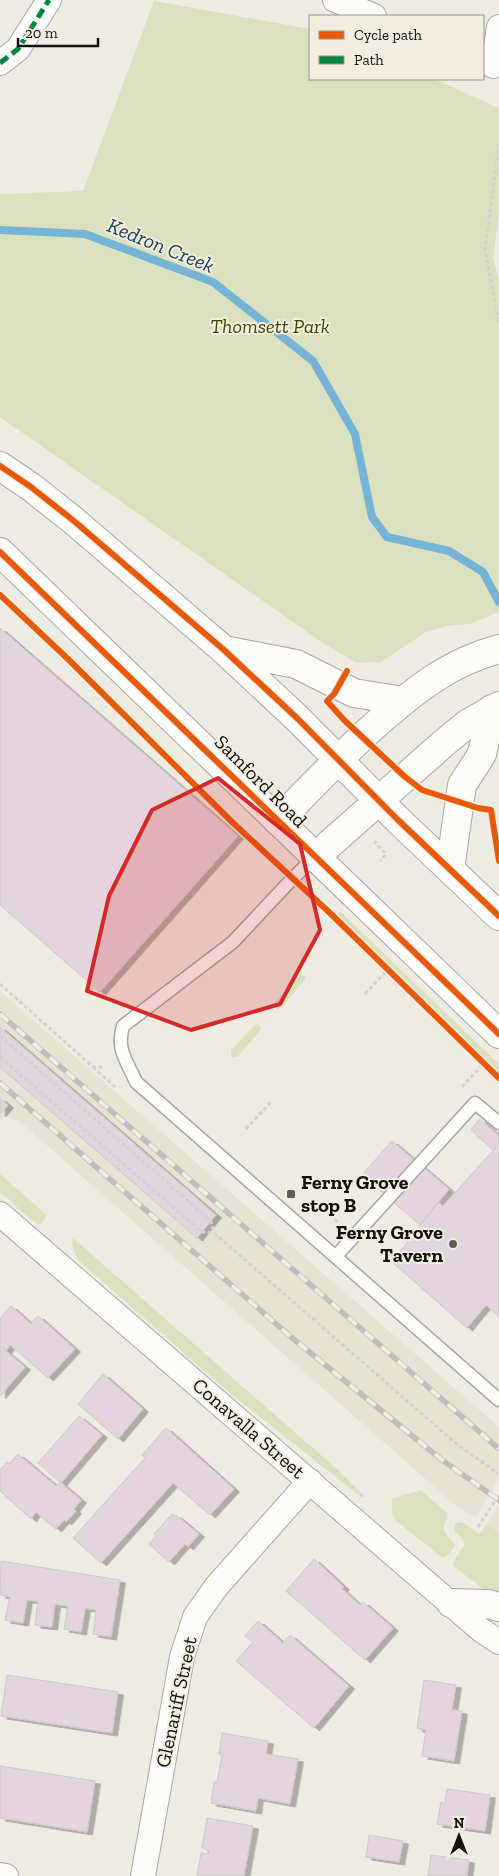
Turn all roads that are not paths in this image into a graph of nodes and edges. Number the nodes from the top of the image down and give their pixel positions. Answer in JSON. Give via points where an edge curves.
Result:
{"nodes":[{"id":1,"x":49,"y":0,"type":"edge"},
{"id":2,"x":335,"y":0,"type":"edge"},
{"id":3,"x":372,"y":15,"type":"edge"},
{"id":4,"x":499,"y":27,"type":"edge"},
{"id":5,"x":0,"y":63,"type":"edge"},
{"id":6,"x":492,"y":65,"type":"edge"},
{"id":7,"x":0,"y":466,"type":"edge"},
{"id":8,"x":0,"y":552,"type":"edge"},
{"id":9,"x":499,"y":649,"type":"edge"},
{"id":10,"x":224,"y":650,"type":"junction"},
{"id":11,"x":404,"y":701,"type":"junction"},
{"id":12,"x":495,"y":708,"type":"edge"},
{"id":13,"x":338,"y":759,"type":"junction"},
{"id":14,"x":379,"y":800,"type":"junction"},
{"id":15,"x":278,"y":821,"type":"junction"},
{"id":16,"x":315,"y":857,"type":"junction"},
{"id":17,"x":450,"y":869,"type":"junction"},
{"id":18,"x":499,"y":916,"type":"edge"},
{"id":19,"x":499,"y":1034,"type":"edge"},
{"id":20,"x":499,"y":1123,"type":"edge"},
{"id":21,"x":3,"y":1222,"type":"edge"},
{"id":22,"x":336,"y":1256,"type":"junction"},
{"id":23,"x":499,"y":1400,"type":"edge"},
{"id":24,"x":310,"y":1481,"type":"junction"},
{"id":25,"x":451,"y":1604,"type":"junction"},
{"id":26,"x":499,"y":1607,"type":"edge"},
{"id":27,"x":499,"y":1642,"type":"edge"},
{"id":28,"x":0,"y":1875,"type":"edge"},
{"id":29,"x":6,"y":1876,"type":"edge"},
{"id":30,"x":143,"y":1876,"type":"edge"}],
"edges":[{"from":1,"to":5,"type":"street","via":[[18,49]]},
{"from":2,"to":3,"type":"street"},
{"from":4,"to":6,"type":"street"},
{"from":7,"to":10,"type":"main road","via":[[74,521]]},
{"from":8,"to":15,"type":"main road","name":"Samford Road"},
{"from":9,"to":11,"type":"main road","via":[[455,665]]},
{"from":10,"to":11,"type":"main road","via":[[296,664],[354,693]]},
{"from":10,"to":13,"type":"main road"},
{"from":11,"to":13,"type":"main road"},
{"from":12,"to":14,"type":"main road","via":[[444,742]]},
{"from":12,"to":17,"type":"main road","via":[[482,754],[462,785]]},
{"from":13,"to":14,"type":"main road"},
{"from":13,"to":15,"type":"main road"},
{"from":14,"to":16,"type":"main road"},
{"from":14,"to":17,"type":"main road"},
{"from":15,"to":16,"type":"main road","name":"Samford Road"},
{"from":16,"to":19,"type":"main road","name":"Samford Road"},
{"from":16,"to":22,"type":"lane","via":[[233,942],[123,1026],[119,1043],[136,1082]]},
{"from":17,"to":18,"type":"main road"},
{"from":20,"to":22,"type":"lane","via":[[475,1103]]},
{"from":21,"to":24,"type":"street","name":"Conavalla Street"},
{"from":22,"to":23,"type":"lane"},
{"from":24,"to":25,"type":"street","name":"Conavalla Street"},
{"from":24,"to":30,"type":"street","name":"Glenariff Street","via":[[216,1587],[195,1617],[182,1656]]},
{"from":25,"to":26,"type":"main road"},
{"from":25,"to":27,"type":"street","name":"Conavalla Street"},
{"from":28,"to":29,"type":"street"}]}
